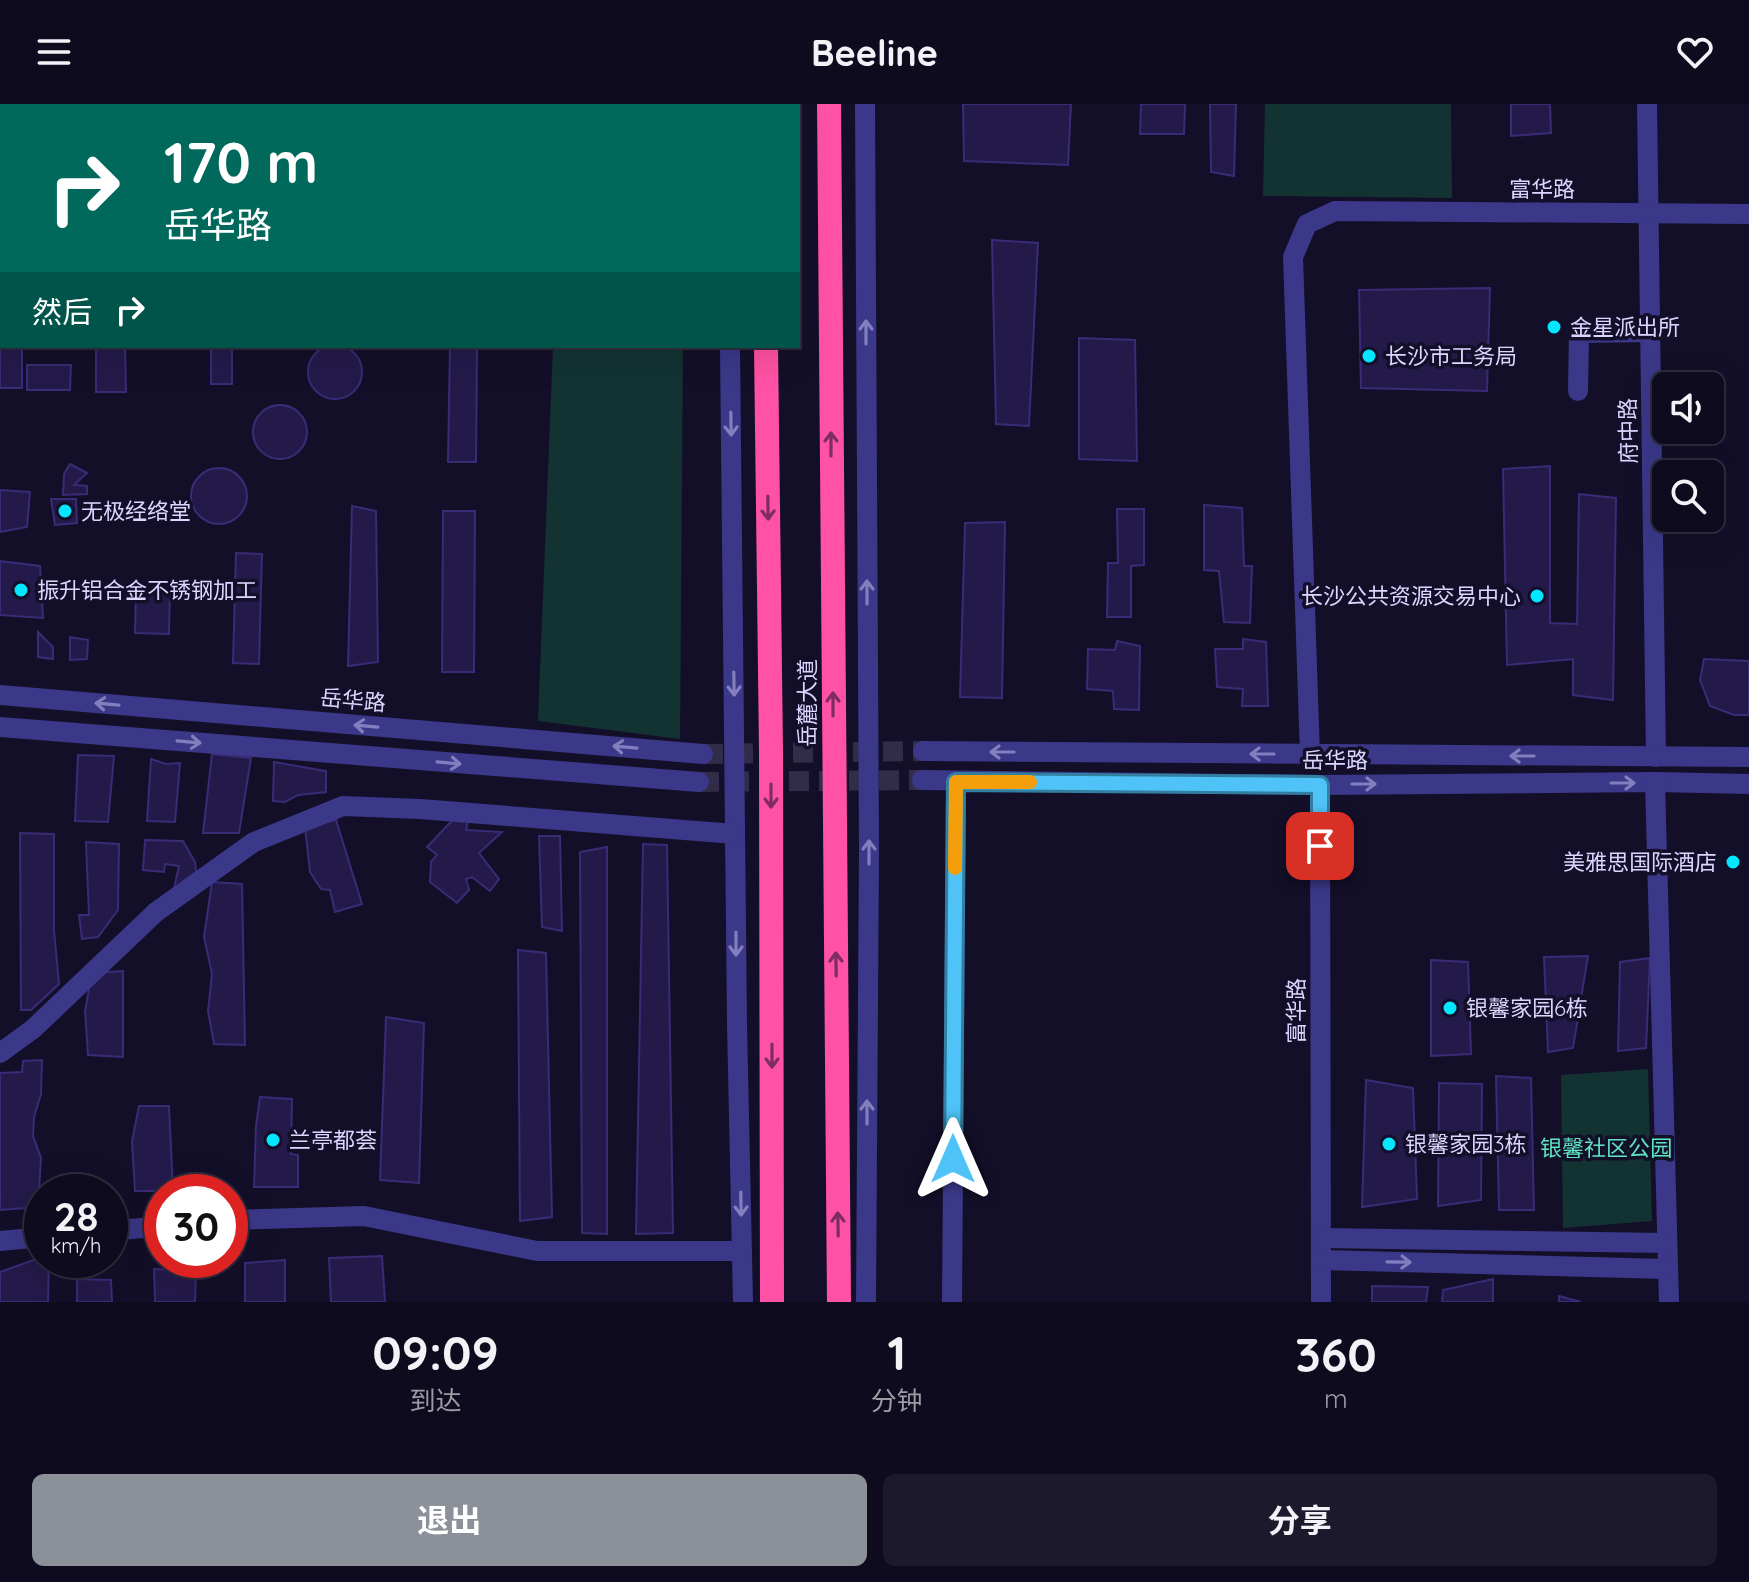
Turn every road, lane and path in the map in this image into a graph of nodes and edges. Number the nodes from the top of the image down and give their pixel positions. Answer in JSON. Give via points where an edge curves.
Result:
{"nodes":[{"id":1,"x":829,"y":104,"type":"edge"},
{"id":2,"x":865,"y":104,"type":"edge"},
{"id":3,"x":1647,"y":104,"type":"edge"},
{"id":4,"x":1649,"y":213,"type":"junction"},
{"id":5,"x":1749,"y":214,"type":"edge"},
{"id":6,"x":1650,"y":332,"type":"junction"},
{"id":7,"x":730,"y":348,"type":"edge"},
{"id":8,"x":766,"y":348,"type":"edge"},
{"id":9,"x":1578,"y":391,"type":"dead end"},
{"id":10,"x":0,"y":695,"type":"edge"},
{"id":11,"x":0,"y":727,"type":"edge"},
{"id":12,"x":923,"y":751,"type":"tunnel mouth"},
{"id":13,"x":703,"y":754,"type":"tunnel mouth"},
{"id":14,"x":1310,"y":755,"type":"junction"},
{"id":15,"x":1656,"y":757,"type":"junction"},
{"id":16,"x":1749,"y":757,"type":"edge"},
{"id":17,"x":922,"y":780,"type":"tunnel mouth"},
{"id":18,"x":699,"y":782,"type":"tunnel mouth"},
{"id":19,"x":956,"y":782,"type":"junction"},
{"id":20,"x":1655,"y":782,"type":"junction"},
{"id":21,"x":1749,"y":784,"type":"edge"},
{"id":22,"x":1320,"y":785,"type":"junction"},
{"id":23,"x":735,"y":834,"type":"junction"},
{"id":24,"x":0,"y":1053,"type":"edge"},
{"id":25,"x":248,"y":1219,"type":"edge"},
{"id":26,"x":1321,"y":1238,"type":"junction"},
{"id":27,"x":24,"y":1239,"type":"edge"},
{"id":28,"x":0,"y":1241,"type":"edge"},
{"id":29,"x":1667,"y":1243,"type":"junction"},
{"id":30,"x":742,"y":1251,"type":"junction"},
{"id":31,"x":1321,"y":1260,"type":"junction"},
{"id":32,"x":1667,"y":1269,"type":"junction"},
{"id":33,"x":743,"y":1302,"type":"edge"},
{"id":34,"x":772,"y":1302,"type":"edge"},
{"id":35,"x":839,"y":1302,"type":"edge"},
{"id":36,"x":866,"y":1302,"type":"edge"},
{"id":37,"x":952,"y":1302,"type":"edge"},
{"id":38,"x":1321,"y":1302,"type":"edge"},
{"id":39,"x":1669,"y":1302,"type":"edge"}],
"edges":[{"from":35,"to":1,"type":"highway","name":"岳麓大道","one_way":true},
{"from":36,"to":2,"type":"street","one_way":true},
{"from":3,"to":4,"type":"street","name":"府中路"},
{"from":4,"to":5,"type":"street","name":"富华路"},
{"from":4,"to":6,"type":"street","name":"府中路"},
{"from":4,"to":14,"type":"street","name":"富华路","via":[[1335,211],[1307,224],[1293,257]]},
{"from":6,"to":9,"type":"street","via":[[1579,333]]},
{"from":6,"to":15,"type":"street","name":"府中路"},
{"from":7,"to":23,"type":"street","one_way":true},
{"from":8,"to":34,"type":"highway","name":"岳麓大道","one_way":true},
{"from":13,"to":10,"type":"street","name":"岳华路","one_way":true},
{"from":11,"to":18,"type":"street","one_way":true},
{"from":14,"to":12,"type":"street","name":"岳华路","one_way":true},
{"from":15,"to":14,"type":"street","name":"岳华路","one_way":true},
{"from":15,"to":16,"type":"street","name":"岳华路"},
{"from":17,"to":19,"type":"street","name":"岳华路"},
{"from":19,"to":22,"type":"street","name":"岳华路"},
{"from":19,"to":37,"type":"street"},
{"from":20,"to":21,"type":"street","name":"岳华路"},
{"from":22,"to":20,"type":"street","name":"岳华路","one_way":true},
{"from":20,"to":29,"type":"street"},
{"from":22,"to":26,"type":"street","name":"富华路"},
{"from":23,"to":24,"type":"street","via":[[343,806],[254,842],[156,912],[33,1029]]},
{"from":23,"to":30,"type":"street","one_way":true},
{"from":25,"to":30,"type":"street","via":[[364,1216],[537,1251]]},
{"from":26,"to":29,"type":"street"},
{"from":26,"to":31,"type":"street","name":"富华路"},
{"from":27,"to":28,"type":"street"},
{"from":29,"to":32,"type":"street"},
{"from":30,"to":33,"type":"street"},
{"from":31,"to":32,"type":"street","one_way":true},
{"from":31,"to":38,"type":"street","name":"富华路"},
{"from":32,"to":39,"type":"street"}]}
